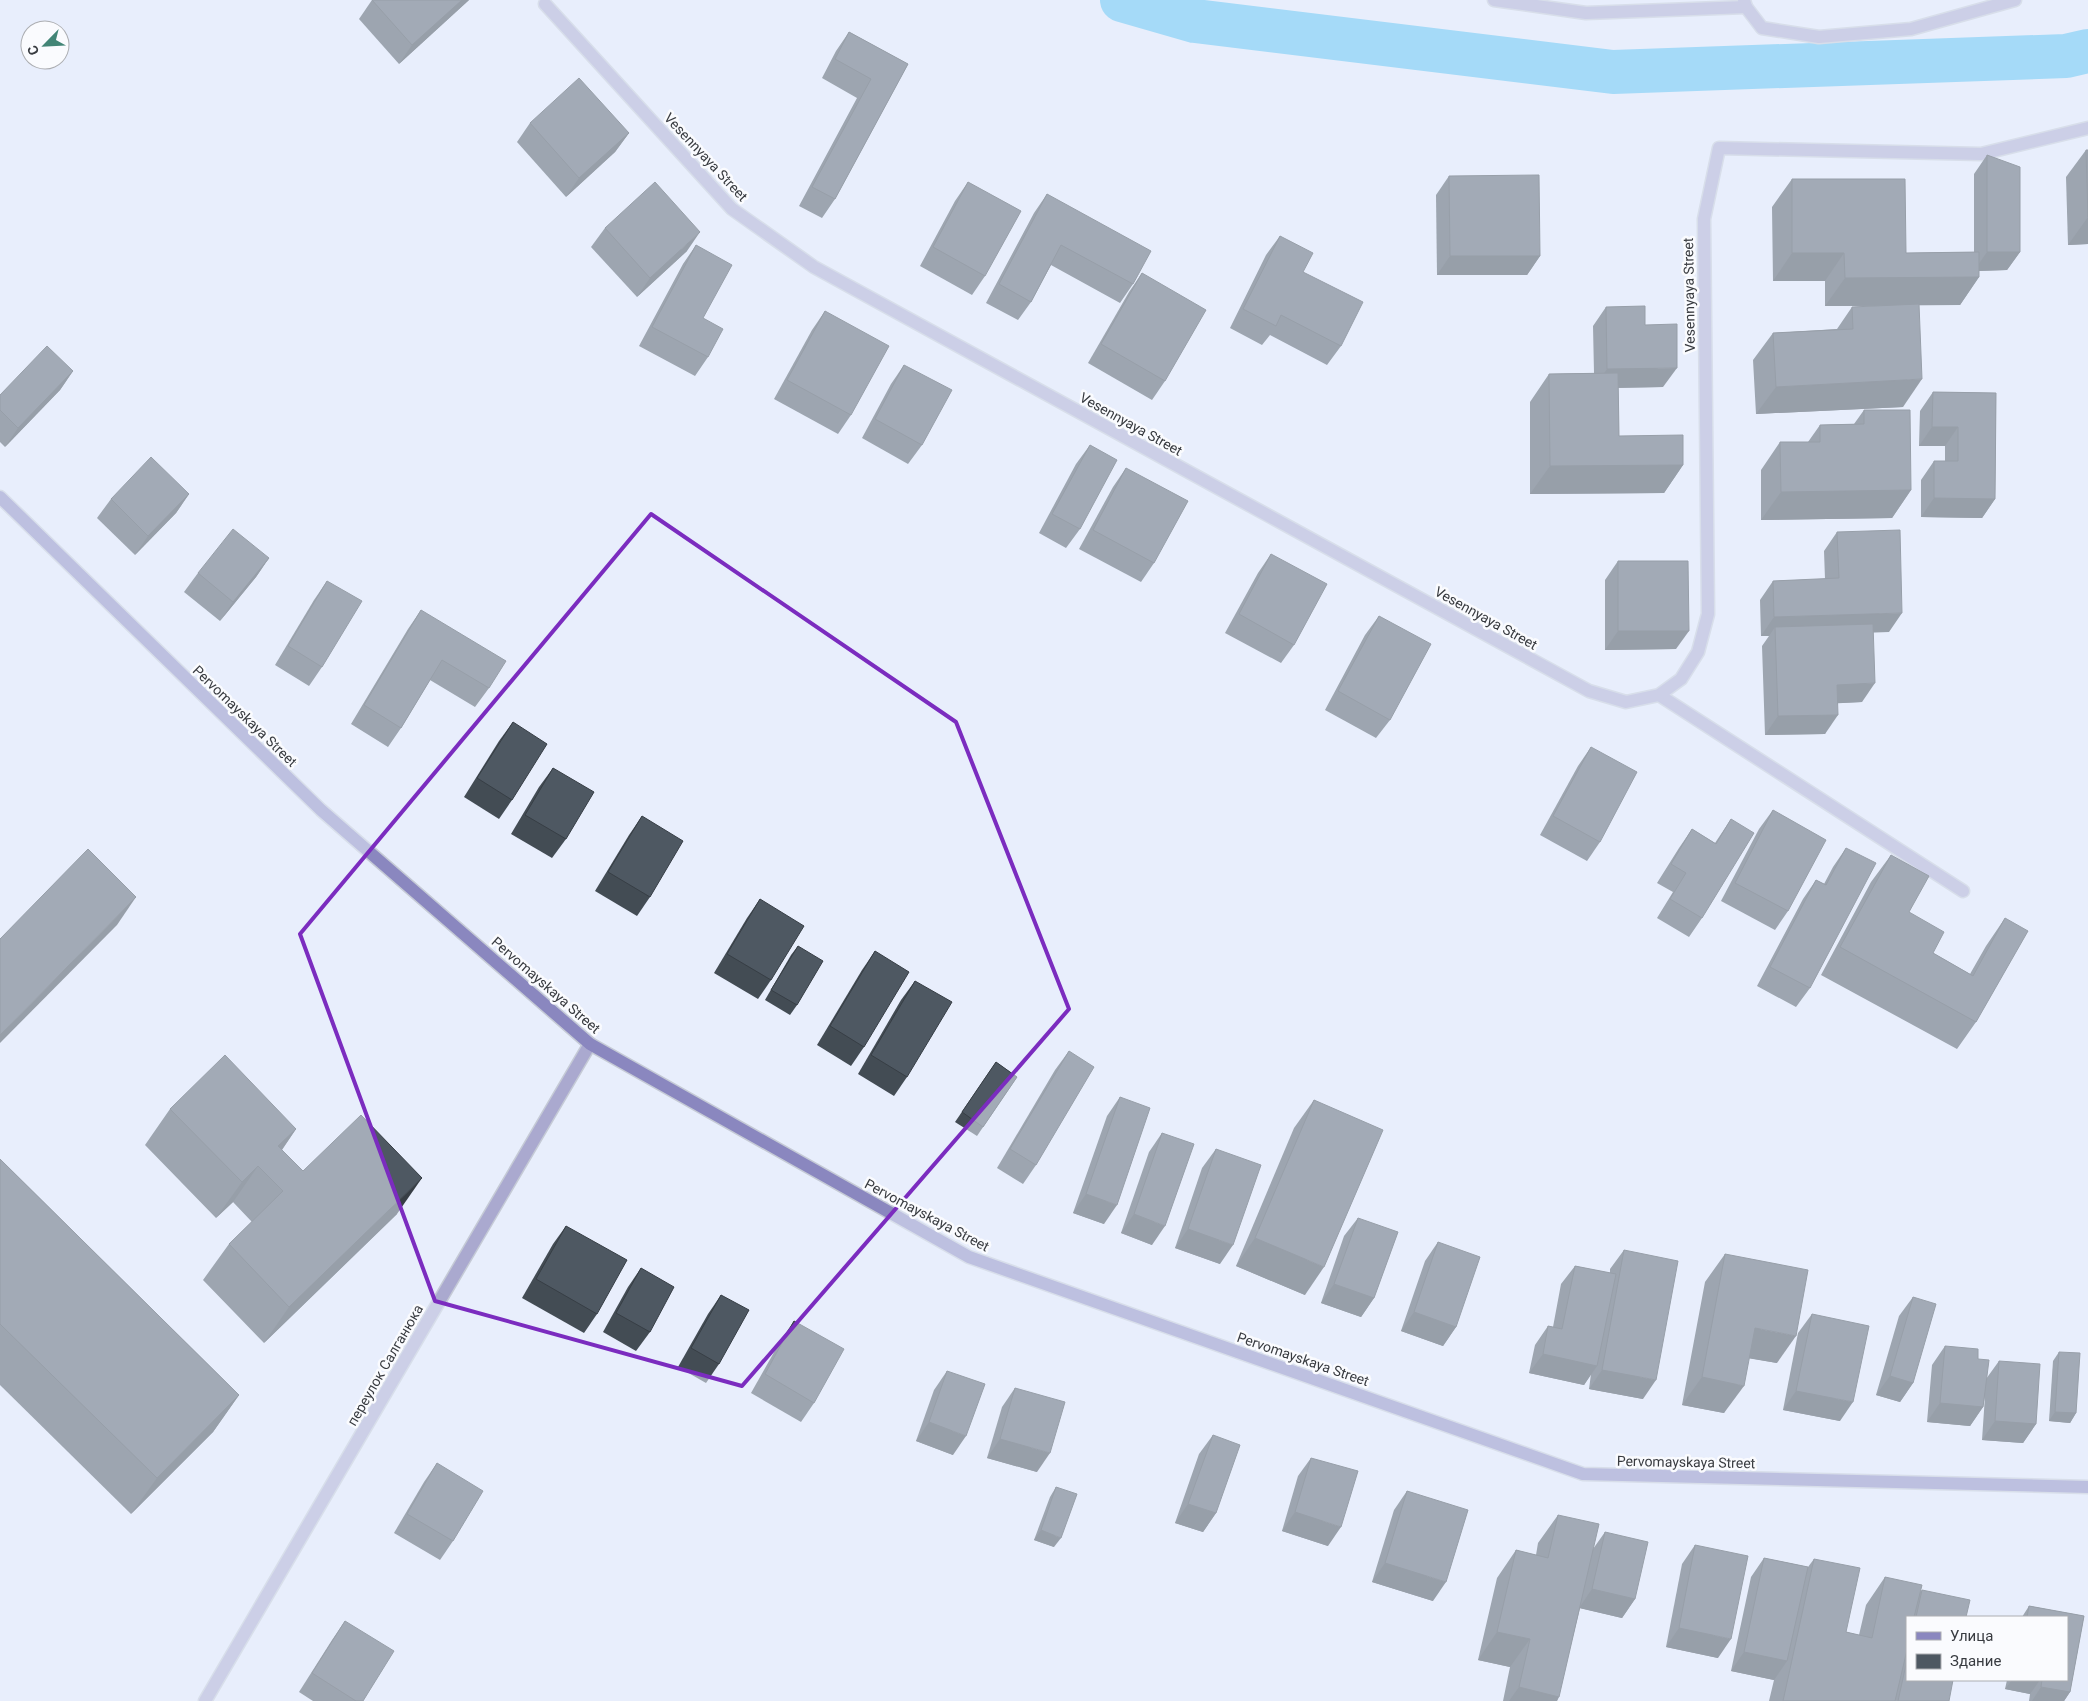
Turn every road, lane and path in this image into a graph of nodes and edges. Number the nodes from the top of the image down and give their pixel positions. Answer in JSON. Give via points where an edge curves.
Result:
{"nodes":[{"id":1,"x":1494,"y":0,"type":"edge"},
{"id":2,"x":2015,"y":0,"type":"edge"},
{"id":3,"x":546,"y":4,"type":"dead end"},
{"id":4,"x":1745,"y":4,"type":"edge"},
{"id":5,"x":2088,"y":128,"type":"edge"},
{"id":6,"x":0,"y":498,"type":"edge"},
{"id":7,"x":1659,"y":695,"type":"junction"},
{"id":8,"x":1963,"y":891,"type":"dead end"},
{"id":9,"x":590,"y":1044,"type":"junction"},
{"id":10,"x":2088,"y":1487,"type":"edge"},
{"id":11,"x":205,"y":1701,"type":"edge"}],
"edges":[{"from":1,"to":4,"type":"street","via":[[1586,14]]},
{"from":2,"to":4,"type":"street","via":[[1911,29],[1819,37],[1762,28]]},
{"from":3,"to":7,"type":"street","name":"Vesennyaya Street","via":[[732,209],[814,267],[1589,691],[1626,702]]},
{"from":5,"to":7,"type":"street","name":"Vesennyaya Street","via":[[1981,154],[1719,148],[1704,219],[1708,614],[1698,652],[1681,679]]},
{"from":6,"to":9,"type":"main road","name":"Pervomayskaya Street","via":[[321,810]]},
{"from":7,"to":8,"type":"street"},
{"from":9,"to":10,"type":"main road","name":"Pervomayskaya Street","via":[[969,1257],[1584,1474]]},
{"from":9,"to":11,"type":"street","name":"переулок Салганюка"}]}
